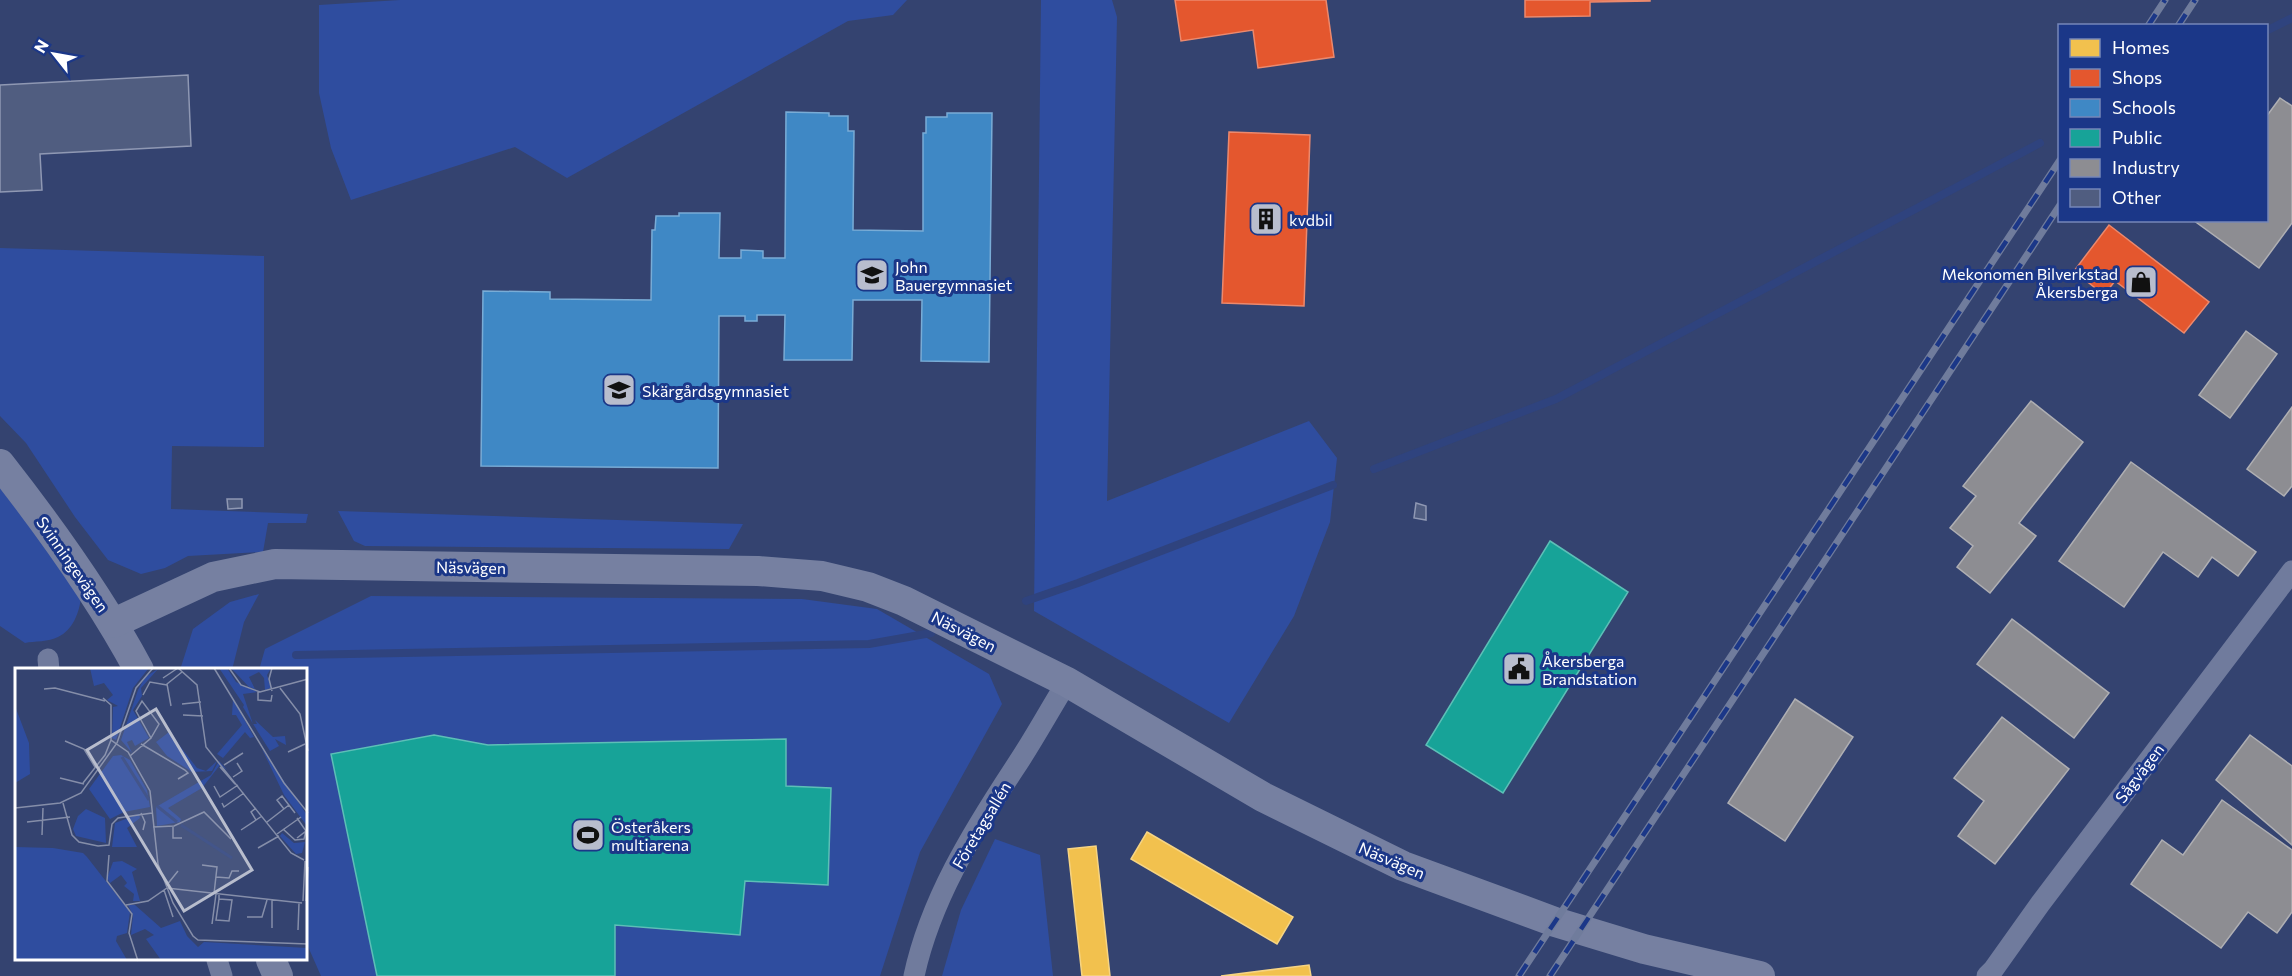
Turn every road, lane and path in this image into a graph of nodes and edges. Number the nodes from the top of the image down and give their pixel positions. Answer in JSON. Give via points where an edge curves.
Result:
{"nodes":[{"id":1,"x":0,"y":464,"type":"edge"},
{"id":2,"x":2292,"y":571,"type":"edge"},
{"id":3,"x":114,"y":623,"type":"junction"},
{"id":4,"x":138,"y":668,"type":"edge"},
{"id":5,"x":1067,"y":682,"type":"junction"},
{"id":6,"x":217,"y":961,"type":"edge"},
{"id":7,"x":271,"y":961,"type":"edge"},
{"id":8,"x":222,"y":976,"type":"edge"},
{"id":9,"x":278,"y":976,"type":"edge"},
{"id":10,"x":914,"y":976,"type":"edge"},
{"id":11,"x":1760,"y":976,"type":"edge"},
{"id":12,"x":1986,"y":976,"type":"edge"}],
"edges":[{"from":1,"to":3,"type":"street","name":"Svinningevägen"},
{"from":2,"to":12,"type":"street","name":"Sågvägen"},
{"from":3,"to":4,"type":"street","name":"Svinningevägen"},
{"from":3,"to":5,"type":"street","name":"Näsvägen","via":[[213,577],[276,564],[786,572],[868,587],[904,601]]},
{"from":5,"to":10,"type":"street","name":"Företagsallén","via":[[949,878]]},
{"from":5,"to":11,"type":"street","name":"Näsvägen","via":[[1263,797],[1403,866],[1555,922],[1644,949]]},
{"from":6,"to":8,"type":"street"},
{"from":7,"to":9,"type":"street"}]}
